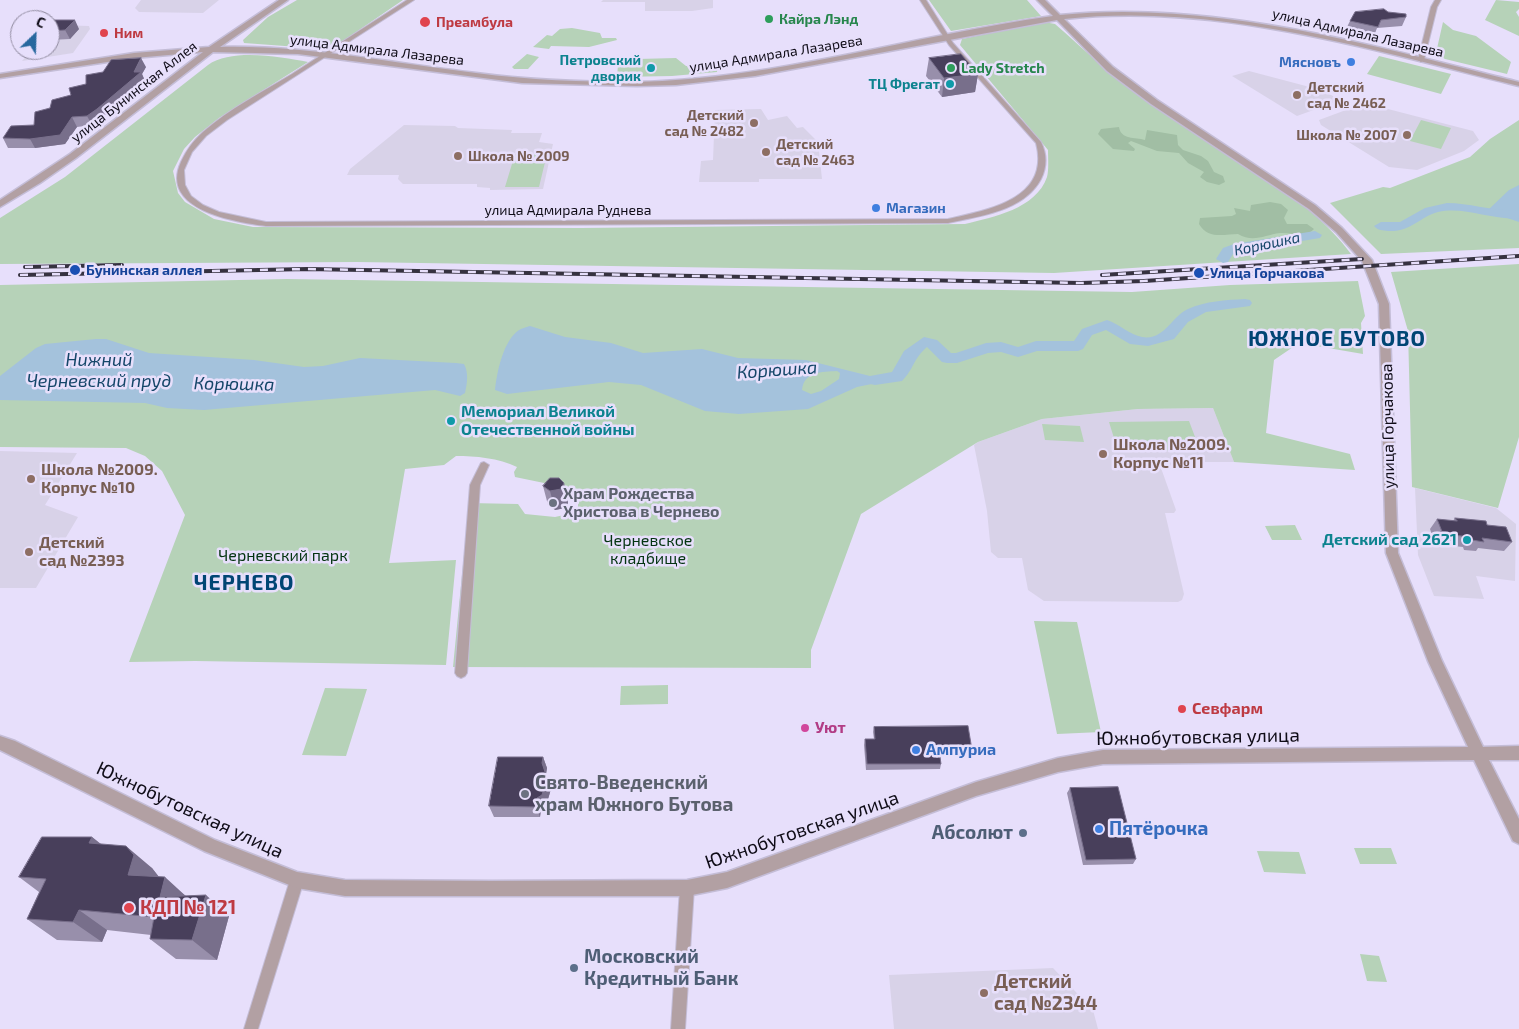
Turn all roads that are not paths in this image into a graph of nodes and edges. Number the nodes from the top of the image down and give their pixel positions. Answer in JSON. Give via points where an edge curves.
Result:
{"nodes":[{"id":1,"x":284,"y":0,"type":"edge"},
{"id":2,"x":411,"y":0,"type":"edge"},
{"id":3,"x":923,"y":0,"type":"edge"},
{"id":4,"x":1041,"y":0,"type":"edge"},
{"id":5,"x":1438,"y":0,"type":"edge"},
{"id":6,"x":1057,"y":18,"type":"junction"},
{"id":7,"x":947,"y":37,"type":"junction"},
{"id":8,"x":212,"y":50,"type":"junction"},
{"id":9,"x":326,"y":55,"type":"junction"},
{"id":10,"x":1421,"y":60,"type":"junction"},
{"id":11,"x":0,"y":76,"type":"edge"},
{"id":12,"x":1519,"y":84,"type":"edge"},
{"id":13,"x":0,"y":204,"type":"edge"},
{"id":14,"x":484,"y":465,"type":"dead end"},
{"id":15,"x":461,"y":673,"type":"dead end"},
{"id":16,"x":0,"y":743,"type":"edge"},
{"id":17,"x":1519,"y":753,"type":"edge"},
{"id":18,"x":1478,"y":754,"type":"junction"},
{"id":19,"x":1519,"y":836,"type":"edge"},
{"id":20,"x":296,"y":880,"type":"junction"},
{"id":21,"x":686,"y":888,"type":"junction"},
{"id":22,"x":251,"y":1029,"type":"edge"},
{"id":23,"x":678,"y":1029,"type":"edge"}],
"edges":[{"from":1,"to":8,"type":"street","name":"улица Бунинская Аллея"},
{"from":2,"to":9,"type":"street","name":"улица Адмирала Руднева"},
{"from":3,"to":7,"type":"street","name":"улица Адмирала Руднева"},
{"from":4,"to":6,"type":"street","name":"улица Горчакова"},
{"from":5,"to":10,"type":"street"},
{"from":6,"to":7,"type":"street","name":"улица Адмирала Лазарева"},
{"from":6,"to":10,"type":"street","name":"улица Адмирала Лазарева","via":[[1162,14],[1243,22],[1320,35]]},
{"from":6,"to":18,"type":"street","name":"улица Горчакова","via":[[1127,82],[1312,207],[1367,260],[1384,304],[1392,553],[1404,588]]},
{"from":7,"to":9,"type":"street","name":"улица Адмирала Лазарева","via":[[742,75],[642,84],[506,79]]},
{"from":7,"to":9,"type":"street","name":"улица Адмирала Руднева","via":[[1026,126],[1039,143],[1043,157],[1041,172],[1034,185],[1022,196],[1007,205],[964,219],[266,224],[224,217],[198,206],[182,186],[180,174],[197,141]]},
{"from":8,"to":9,"type":"street","name":"улица Адмирала Лазарева"},
{"from":8,"to":11,"type":"street","name":"улица Адмирала Лазарева","via":[[123,58]]},
{"from":8,"to":13,"type":"street","name":"улица Бунинская Аллея","via":[[46,176]]},
{"from":10,"to":12,"type":"street","name":"улица Адмирала Лазарева"},
{"from":14,"to":15,"type":"street","via":[[475,485]]},
{"from":16,"to":20,"type":"street","name":"Южнобутовская улица","via":[[210,846]]},
{"from":17,"to":18,"type":"street","name":"Южнобутовская улица"},
{"from":18,"to":19,"type":"street","name":"улица Горчакова"},
{"from":18,"to":21,"type":"street","name":"Южнобутовская улица","via":[[1103,757],[1058,765],[976,789],[727,880]]},
{"from":20,"to":21,"type":"street","name":"Южнобутовская улица","via":[[345,888]]},
{"from":20,"to":22,"type":"street"},
{"from":21,"to":23,"type":"street"}]}
